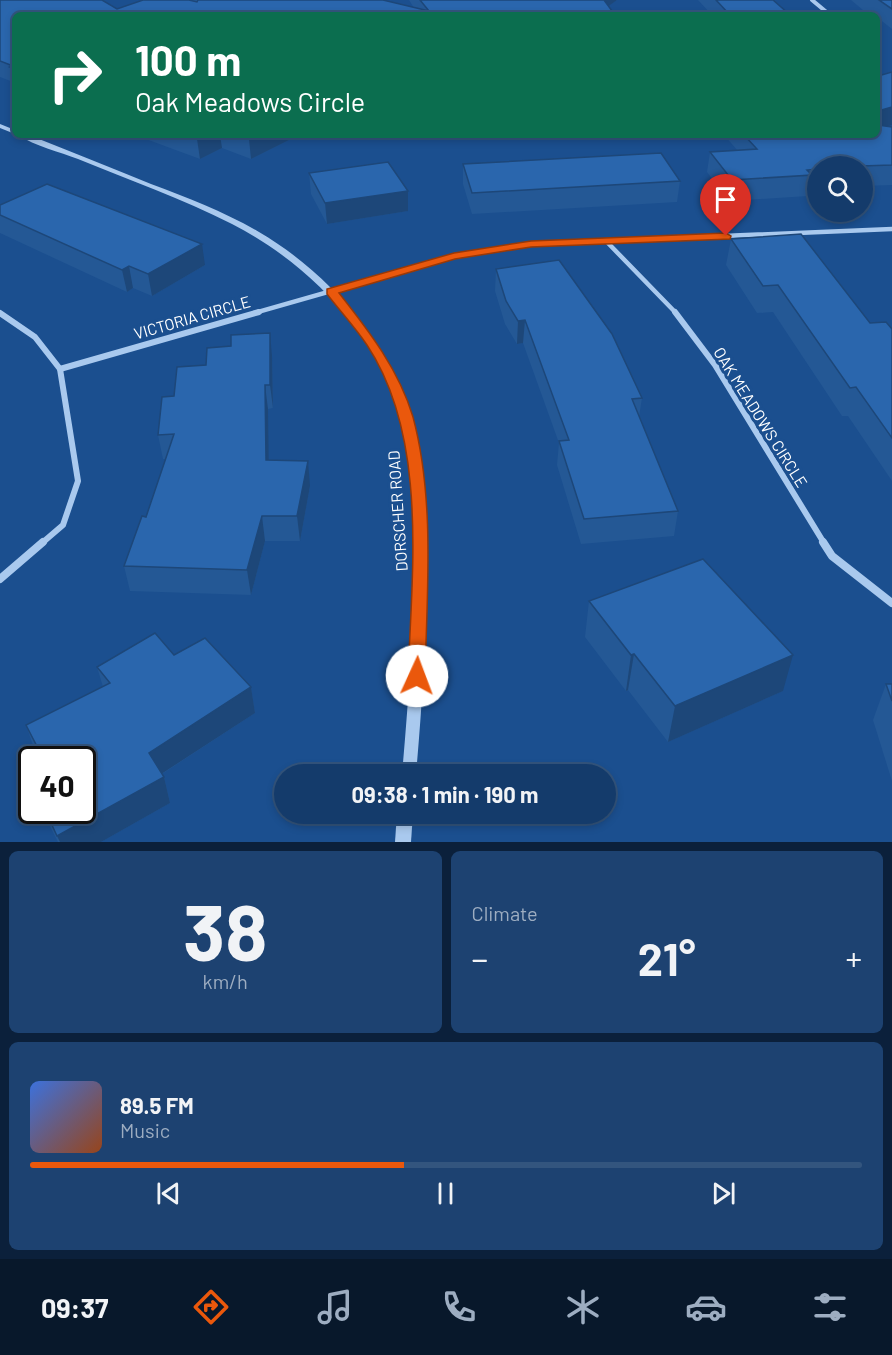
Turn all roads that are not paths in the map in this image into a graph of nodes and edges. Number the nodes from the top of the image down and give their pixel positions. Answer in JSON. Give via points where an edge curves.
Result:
{"nodes":[{"id":1,"x":812,"y":0,"type":"edge"},
{"id":2,"x":826,"y":12,"type":"edge"},
{"id":3,"x":30,"y":138,"type":"edge"},
{"id":4,"x":892,"y":229,"type":"edge"},
{"id":5,"x":607,"y":242,"type":"junction"},
{"id":6,"x":332,"y":292,"type":"junction"},
{"id":7,"x":0,"y":313,"type":"edge"},
{"id":8,"x":60,"y":369,"type":"junction"},
{"id":9,"x":0,"y":579,"type":"edge"},
{"id":10,"x":892,"y":603,"type":"edge"},
{"id":11,"x":410,"y":764,"type":"edge"},
{"id":12,"x":404,"y":824,"type":"edge"},
{"id":13,"x":403,"y":842,"type":"edge"}],
"edges":[{"from":1,"to":2,"type":"street"},
{"from":3,"to":6,"type":"street","name":"DORSCHER ROAD","via":[[224,216],[291,257]]},
{"from":4,"to":5,"type":"street"},
{"from":5,"to":6,"type":"street","via":[[531,244],[454,256]]},
{"from":5,"to":10,"type":"street","name":"OAK MEADOWS CIRCLE","via":[[673,309],[715,365],[831,556]]},
{"from":6,"to":8,"type":"street","name":"VICTORIA CIRCLE"},
{"from":6,"to":11,"type":"street","name":"DORSCHER ROAD","via":[[373,345],[391,380],[406,417],[416,475],[421,546]]},
{"from":7,"to":8,"type":"street","via":[[35,337]]},
{"from":8,"to":9,"type":"street","via":[[78,481],[63,525]]},
{"from":12,"to":13,"type":"street"}]}
